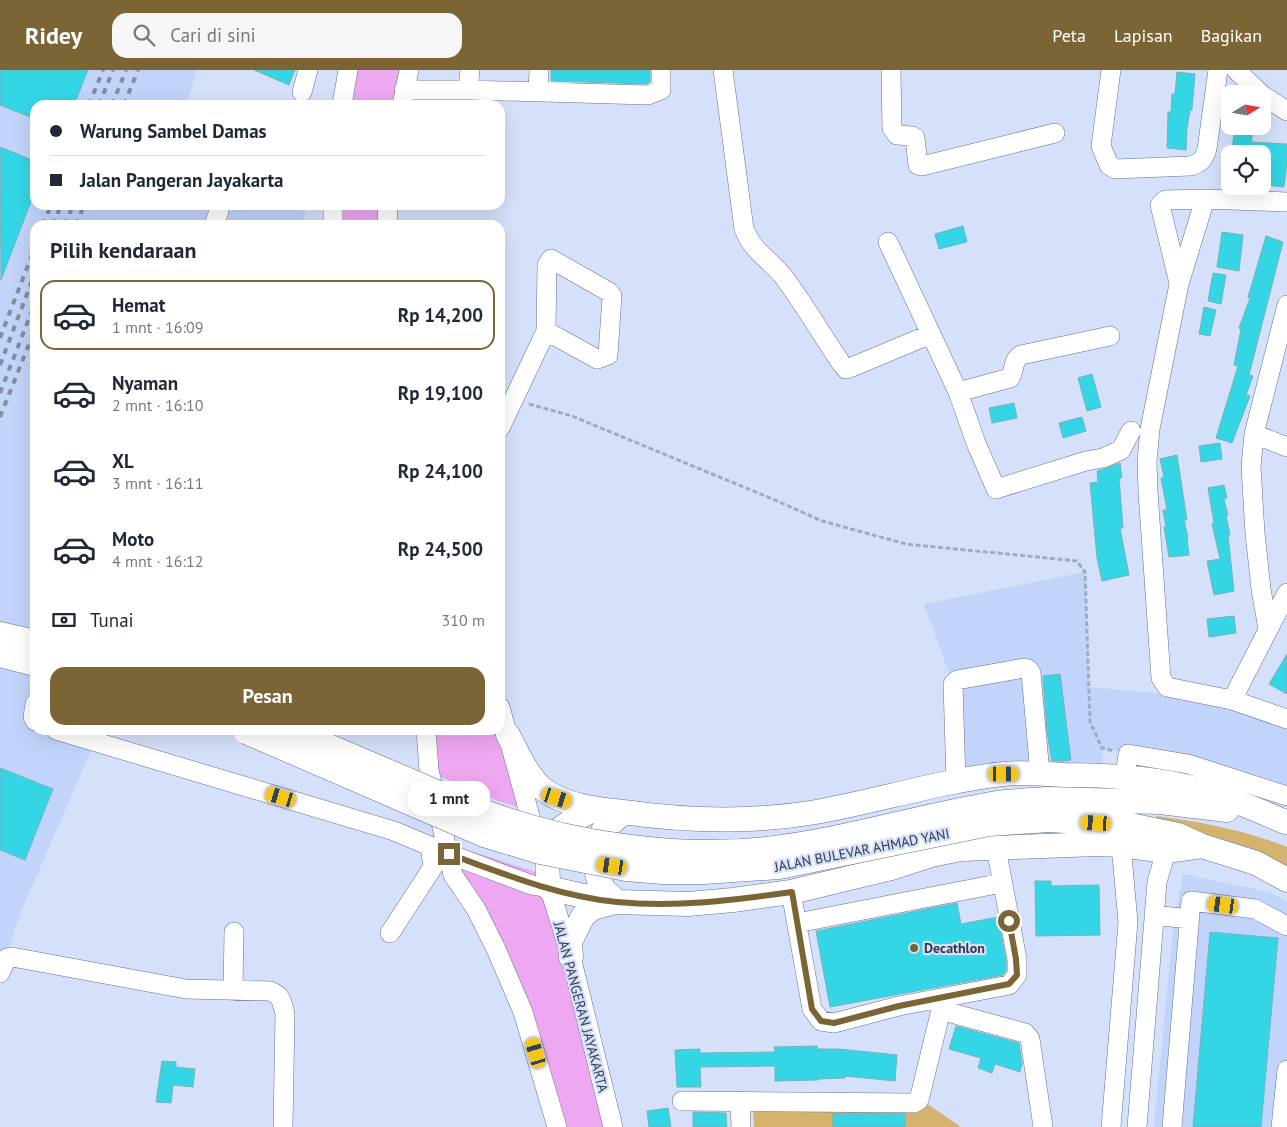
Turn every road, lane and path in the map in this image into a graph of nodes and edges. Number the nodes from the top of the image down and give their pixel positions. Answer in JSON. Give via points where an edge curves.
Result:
{"nodes":[{"id":1,"x":308,"y":70,"type":"edge"},
{"id":2,"x":348,"y":70,"type":"edge"},
{"id":3,"x":409,"y":70,"type":"edge"},
{"id":4,"x":470,"y":70,"type":"edge"},
{"id":5,"x":539,"y":70,"type":"edge"},
{"id":6,"x":661,"y":70,"type":"edge"},
{"id":7,"x":723,"y":70,"type":"edge"},
{"id":8,"x":891,"y":70,"type":"edge"},
{"id":9,"x":1110,"y":70,"type":"edge"},
{"id":10,"x":1218,"y":70,"type":"edge"},
{"id":11,"x":1236,"y":70,"type":"edge"},
{"id":12,"x":1252,"y":85,"type":"edge"},
{"id":13,"x":468,"y":90,"type":"junction"},
{"id":14,"x":302,"y":92,"type":"dead end"},
{"id":15,"x":538,"y":92,"type":"junction"},
{"id":16,"x":403,"y":98,"type":"edge"},
{"id":17,"x":343,"y":100,"type":"edge"},
{"id":18,"x":1271,"y":100,"type":"edge"},
{"id":19,"x":1287,"y":111,"type":"edge"},
{"id":20,"x":1055,"y":133,"type":"dead end"},
{"id":21,"x":1205,"y":199,"type":"junction"},
{"id":22,"x":1287,"y":202,"type":"edge"},
{"id":23,"x":888,"y":242,"type":"dead end"},
{"id":24,"x":1179,"y":284,"type":"junction"},
{"id":25,"x":1287,"y":304,"type":"edge"},
{"id":26,"x":546,"y":331,"type":"junction"},
{"id":27,"x":931,"y":334,"type":"junction"},
{"id":28,"x":1110,"y":336,"type":"dead end"},
{"id":29,"x":958,"y":392,"type":"junction"},
{"id":30,"x":514,"y":400,"type":"junction"},
{"id":31,"x":505,"y":418,"type":"edge"},
{"id":32,"x":1130,"y":431,"type":"dead end"},
{"id":33,"x":1254,"y":434,"type":"junction"},
{"id":34,"x":1287,"y":447,"type":"edge"},
{"id":35,"x":1287,"y":593,"type":"edge"},
{"id":36,"x":1268,"y":629,"type":"junction"},
{"id":37,"x":0,"y":634,"type":"edge"},
{"id":38,"x":30,"y":641,"type":"edge"},
{"id":39,"x":0,"y":655,"type":"edge"},
{"id":40,"x":30,"y":663,"type":"edge"},
{"id":41,"x":1232,"y":700,"type":"junction"},
{"id":42,"x":1287,"y":719,"type":"edge"},
{"id":43,"x":505,"y":724,"type":"edge"},
{"id":44,"x":73,"y":735,"type":"edge"},
{"id":45,"x":253,"y":735,"type":"edge"},
{"id":46,"x":303,"y":735,"type":"edge"},
{"id":47,"x":426,"y":735,"type":"edge"},
{"id":48,"x":508,"y":735,"type":"junction"},
{"id":49,"x":1128,"y":754,"type":"junction"},
{"id":50,"x":1040,"y":774,"type":"junction"},
{"id":51,"x":1125,"y":777,"type":"junction"},
{"id":52,"x":956,"y":782,"type":"junction"},
{"id":53,"x":1287,"y":796,"type":"edge"},
{"id":54,"x":595,"y":809,"type":"junction"},
{"id":55,"x":1049,"y":809,"type":"junction"},
{"id":56,"x":624,"y":812,"type":"junction"},
{"id":57,"x":1286,"y":822,"type":"edge"},
{"id":58,"x":1121,"y":845,"type":"junction"},
{"id":59,"x":430,"y":846,"type":"junction"},
{"id":60,"x":1202,"y":846,"type":"junction"},
{"id":61,"x":996,"y":848,"type":"junction"},
{"id":62,"x":1166,"y":851,"type":"junction"},
{"id":63,"x":449,"y":854,"type":"junction"},
{"id":64,"x":1287,"y":880,"type":"edge"},
{"id":65,"x":1002,"y":883,"type":"junction"},
{"id":66,"x":541,"y":886,"type":"junction"},
{"id":67,"x":792,"y":892,"type":"junction"},
{"id":68,"x":617,"y":902,"type":"junction"},
{"id":69,"x":1154,"y":916,"type":"junction"},
{"id":70,"x":1189,"y":919,"type":"junction"},
{"id":71,"x":797,"y":923,"type":"junction"},
{"id":72,"x":1287,"y":926,"type":"edge"},
{"id":73,"x":234,"y":932,"type":"dead end"},
{"id":74,"x":390,"y":933,"type":"dead end"},
{"id":75,"x":571,"y":957,"type":"junction"},
{"id":76,"x":0,"y":973,"type":"edge"},
{"id":77,"x":233,"y":991,"type":"junction"},
{"id":78,"x":1287,"y":1070,"type":"edge"},
{"id":79,"x":682,"y":1101,"type":"dead end"},
{"id":80,"x":740,"y":1101,"type":"junction"},
{"id":81,"x":283,"y":1127,"type":"edge"},
{"id":82,"x":557,"y":1127,"type":"edge"},
{"id":83,"x":612,"y":1127,"type":"edge"},
{"id":84,"x":741,"y":1127,"type":"edge"},
{"id":85,"x":1043,"y":1127,"type":"edge"},
{"id":86,"x":1112,"y":1127,"type":"edge"},
{"id":87,"x":1137,"y":1127,"type":"edge"},
{"id":88,"x":1172,"y":1127,"type":"edge"},
{"id":89,"x":1281,"y":1127,"type":"edge"}],
"edges":[{"from":1,"to":14,"type":"street"},
{"from":2,"to":17,"type":"street"},
{"from":3,"to":16,"type":"street"},
{"from":4,"to":13,"type":"street"},
{"from":5,"to":15,"type":"street"},
{"from":6,"to":15,"type":"street","via":[[661,90],[648,95]]},
{"from":7,"to":27,"type":"street","via":[[744,229],[749,242],[782,275],[841,364],[846,368],[852,367]]},
{"from":8,"to":20,"type":"street","via":[[892,128],[897,135],[915,138],[918,165]]},
{"from":9,"to":10,"type":"street","via":[[1101,146],[1109,165],[1115,169],[1199,163],[1207,149]]},
{"from":11,"to":12,"type":"street"},
{"from":13,"to":15,"type":"street"},
{"from":13,"to":16,"type":"street"},
{"from":18,"to":19,"type":"street"},
{"from":21,"to":22,"type":"street"},
{"from":21,"to":24,"type":"street"},
{"from":21,"to":24,"type":"street","via":[[1165,200],[1160,206]]},
{"from":23,"to":27,"type":"street"},
{"from":24,"to":41,"type":"street","via":[[1154,405],[1148,461],[1161,678],[1167,687]]},
{"from":25,"to":33,"type":"street"},
{"from":26,"to":26,"type":"street","via":[[597,359],[603,358],[608,355],[612,296],[551,260],[547,265]]},
{"from":26,"to":30,"type":"street"},
{"from":27,"to":29,"type":"street"},
{"from":28,"to":29,"type":"street","via":[[1021,355],[1015,361],[1010,378]]},
{"from":29,"to":32,"type":"street","via":[[996,490],[1086,460],[1103,458],[1121,450]]},
{"from":30,"to":31,"type":"street"},
{"from":30,"to":49,"type":"path","via":[[572,416],[822,521],[906,544],[1076,561],[1085,572],[1090,722],[1102,748]]},
{"from":33,"to":34,"type":"street"},
{"from":33,"to":36,"type":"street","via":[[1251,467],[1255,534]]},
{"from":35,"to":36,"type":"street"},
{"from":36,"to":41,"type":"street"},
{"from":37,"to":38,"type":"main road"},
{"from":39,"to":40,"type":"main road"},
{"from":41,"to":42,"type":"street"},
{"from":43,"to":48,"type":"street","name":"JALAN PANGERAN JAYAKARTA"},
{"from":44,"to":59,"type":"street","via":[[394,831]]},
{"from":45,"to":55,"type":"main road","name":"JALAN BULEVAR AHMAD YANI","bridge":true,"via":[[484,835],[540,852],[626,869],[704,872],[779,867]]},
{"from":46,"to":55,"type":"main road","name":"JALAN BULEVAR AHMAD YANI","bridge":true,"via":[[489,814],[575,839],[620,846],[685,851],[764,850],[819,842],[999,803]]},
{"from":47,"to":63,"type":"street","via":[[429,770]]},
{"from":48,"to":54,"type":"main road","via":[[531,776],[543,789],[557,798]]},
{"from":48,"to":66,"type":"street","name":"JALAN PANGERAN JAYAKARTA"},
{"from":49,"to":51,"type":"street"},
{"from":49,"to":53,"type":"street","via":[[1188,764]]},
{"from":50,"to":51,"type":"main road"},
{"from":50,"to":52,"type":"main road","via":[[1004,774]]},
{"from":50,"to":52,"type":"street","via":[[1031,673],[1024,668],[957,680],[953,684]]},
{"from":51,"to":57,"type":"main road","via":[[1189,787],[1233,800]]},
{"from":52,"to":56,"type":"main road","via":[[815,812],[747,819],[680,819]]},
{"from":54,"to":56,"type":"main road"},
{"from":54,"to":66,"type":"main road","via":[[563,827],[554,839],[547,874]]},
{"from":55,"to":57,"type":"main road","name":"JALAN BULEVAR AHMAD YANI","via":[[1160,802],[1210,807]]},
{"from":55,"to":60,"type":"main road","name":"JALAN BULEVAR AHMAD YANI","via":[[1178,835]]},
{"from":56,"to":68,"type":"main road","via":[[604,830],[597,843],[595,858],[604,890]]},
{"from":58,"to":61,"type":"main road"},
{"from":58,"to":62,"type":"main road"},
{"from":58,"to":86,"type":"street","via":[[1128,922]]},
{"from":59,"to":63,"type":"street"},
{"from":59,"to":74,"type":"street","via":[[433,867]]},
{"from":60,"to":62,"type":"main road"},
{"from":60,"to":64,"type":"main road","name":"JALAN BULEVAR AHMAD YANI","via":[[1256,864]]},
{"from":61,"to":65,"type":"street"},
{"from":61,"to":67,"type":"main road","via":[[961,849]]},
{"from":62,"to":69,"type":"street","via":[[1157,882]]},
{"from":63,"to":66,"type":"street"},
{"from":63,"to":82,"type":"street","via":[[453,875],[476,909],[523,1012]]},
{"from":65,"to":71,"type":"street"},
{"from":65,"to":71,"type":"street","via":[[1016,959],[1017,975],[1009,984],[834,1023],[821,1021],[812,1009]]},
{"from":66,"to":68,"type":"main road"},
{"from":66,"to":75,"type":"street","name":"JALAN PANGERAN JAYAKARTA"},
{"from":67,"to":68,"type":"main road","via":[[688,904]]},
{"from":67,"to":71,"type":"street"},
{"from":68,"to":75,"type":"main road","via":[[592,908],[583,916],[570,942]]},
{"from":69,"to":70,"type":"street"},
{"from":69,"to":87,"type":"street"},
{"from":70,"to":72,"type":"street","via":[[1191,901],[1255,909]]},
{"from":70,"to":88,"type":"street"},
{"from":73,"to":77,"type":"street"},
{"from":75,"to":83,"type":"street","name":"JALAN PANGERAN JAYAKARTA"},
{"from":76,"to":77,"type":"street","via":[[7,958],[12,957],[186,989]]},
{"from":77,"to":81,"type":"street","via":[[270,991],[282,999],[285,1014]]},
{"from":78,"to":89,"type":"street"},
{"from":79,"to":80,"type":"street"},
{"from":80,"to":84,"type":"street"},
{"from":80,"to":85,"type":"street","via":[[914,1103],[919,1100],[940,1014],[944,1011],[1025,1033],[1030,1039]]}]}
